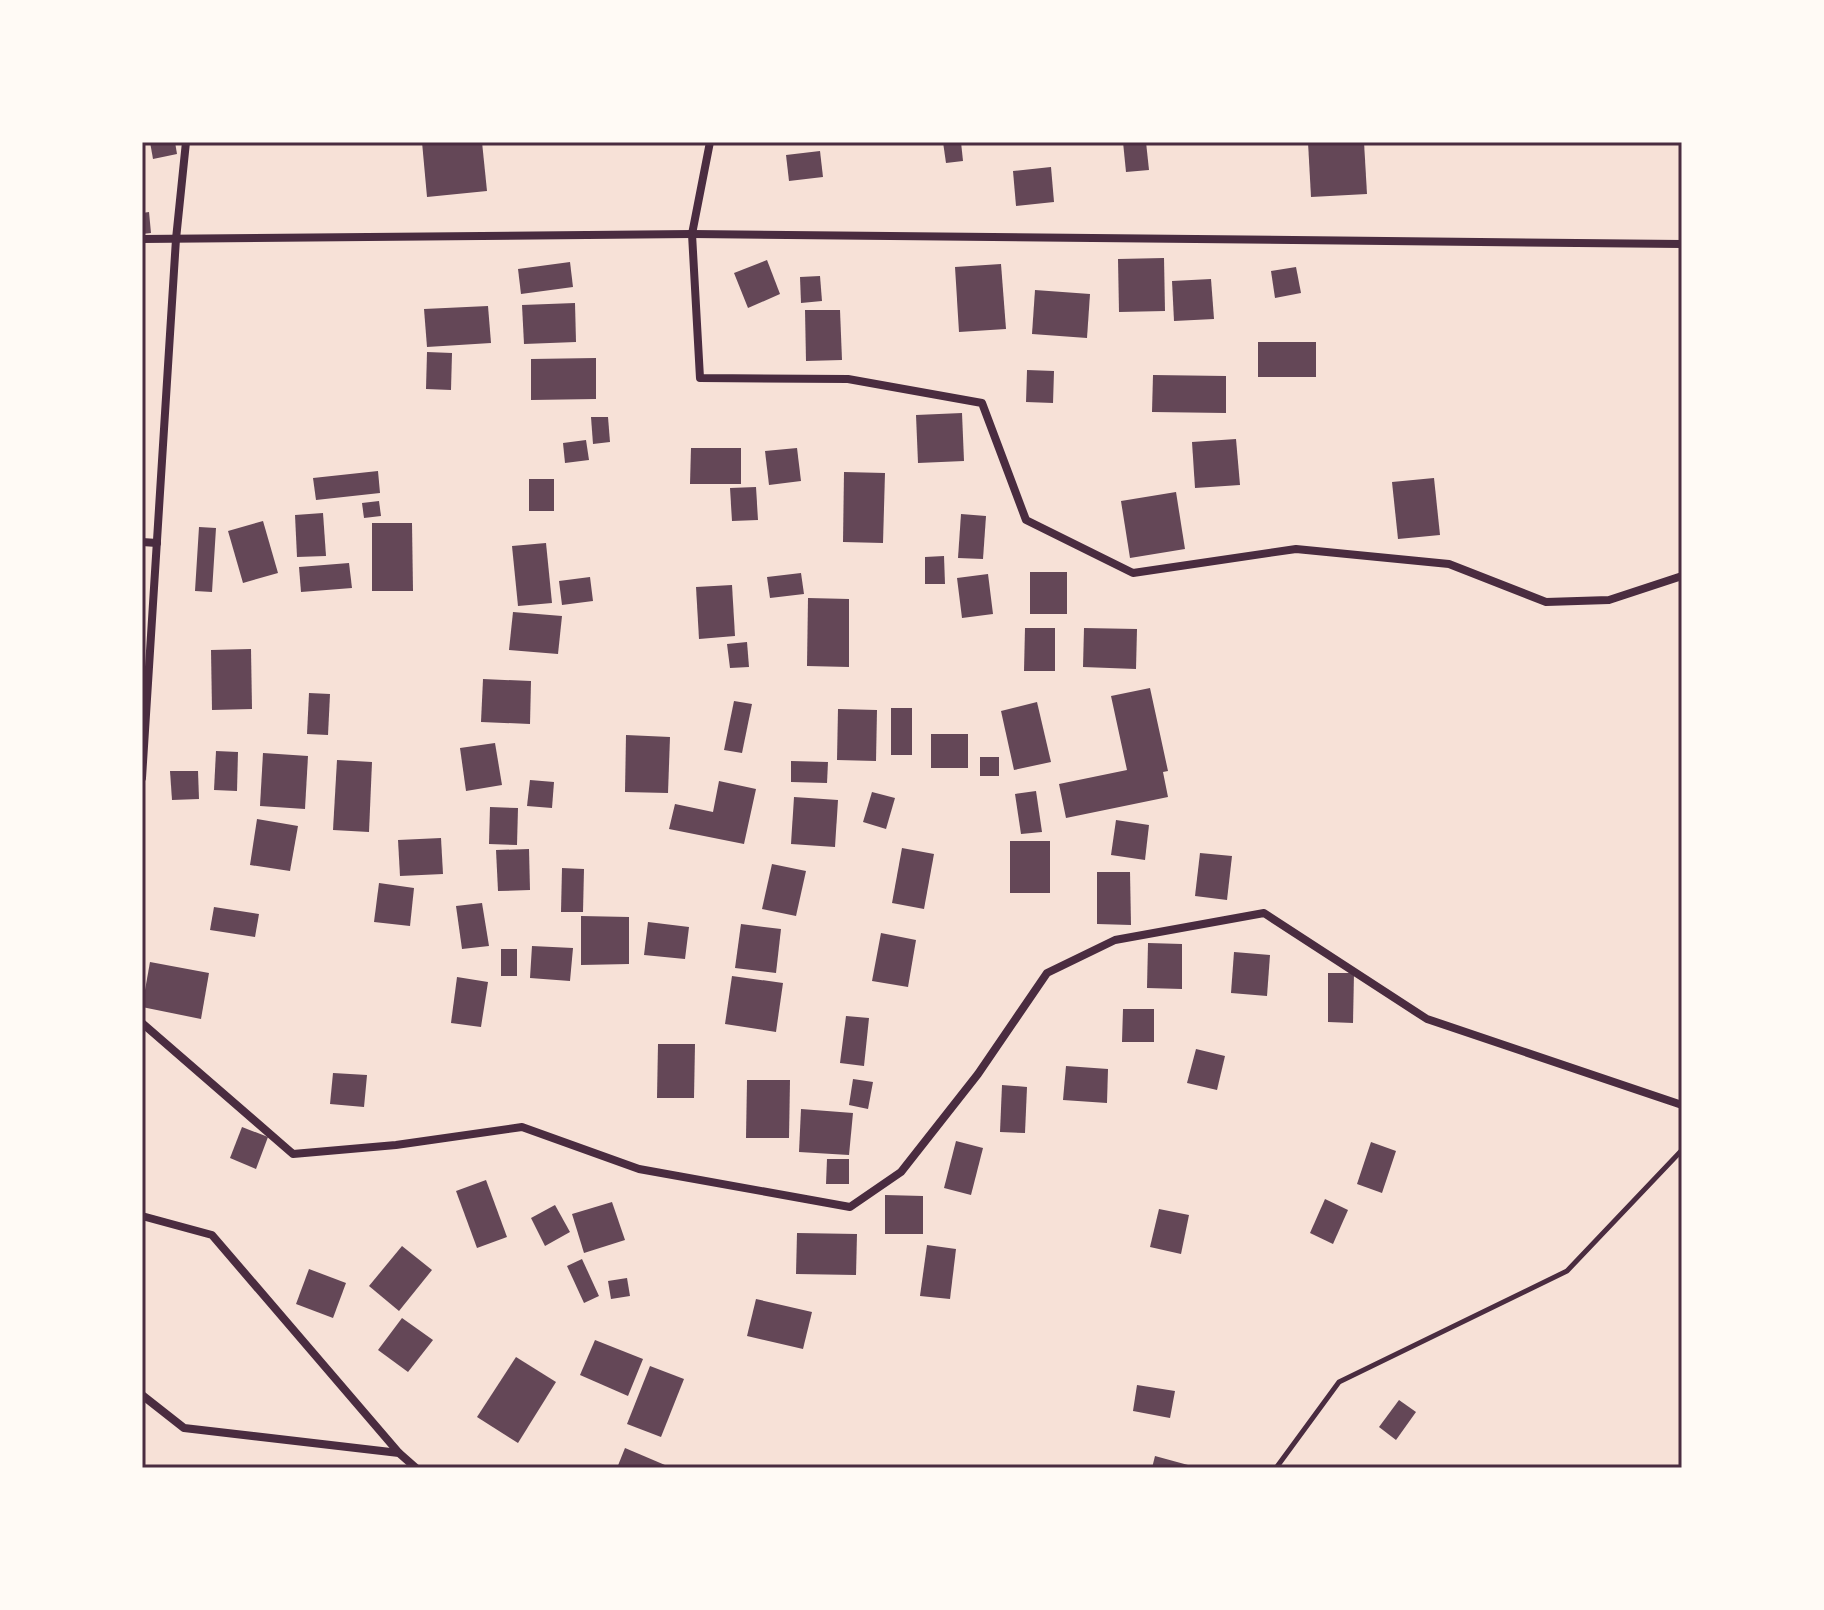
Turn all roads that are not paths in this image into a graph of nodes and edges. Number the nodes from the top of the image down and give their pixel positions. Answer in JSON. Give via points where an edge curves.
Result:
{"nodes":[{"id":1,"x":186,"y":142,"type":"edge"},
{"id":2,"x":710,"y":142,"type":"edge"},
{"id":3,"x":692,"y":234,"type":"junction"},
{"id":4,"x":142,"y":239,"type":"edge"},
{"id":5,"x":176,"y":239,"type":"junction"},
{"id":6,"x":1682,"y":244,"type":"edge"},
{"id":7,"x":142,"y":542,"type":"edge"},
{"id":8,"x":157,"y":543,"type":"junction"},
{"id":9,"x":1682,"y":576,"type":"edge"},
{"id":10,"x":142,"y":778,"type":"edge"},
{"id":11,"x":142,"y":1023,"type":"edge"},
{"id":12,"x":1682,"y":1105,"type":"edge"},
{"id":13,"x":142,"y":1216,"type":"edge"},
{"id":14,"x":142,"y":1395,"type":"edge"},
{"id":15,"x":399,"y":1453,"type":"junction"},
{"id":16,"x":416,"y":1468,"type":"edge"}],
"edges":[{"from":1,"to":5,"type":"street"},
{"from":2,"to":3,"type":"street"},
{"from":3,"to":5,"type":"street"},
{"from":3,"to":6,"type":"street"},
{"from":3,"to":9,"type":"street","via":[[700,378],[848,379],[982,403],[1026,520],[1133,573],[1296,549],[1449,564],[1546,602],[1609,600]]},
{"from":4,"to":5,"type":"street"},
{"from":5,"to":8,"type":"street"},
{"from":7,"to":8,"type":"street"},
{"from":8,"to":10,"type":"street"},
{"from":11,"to":12,"type":"street","via":[[293,1154],[522,1127],[639,1169],[850,1207],[901,1172],[978,1074],[1047,973],[1115,940],[1264,913],[1427,1019]]},
{"from":13,"to":15,"type":"street","via":[[212,1235]]},
{"from":14,"to":15,"type":"street","via":[[184,1428]]},
{"from":15,"to":16,"type":"street"}]}
